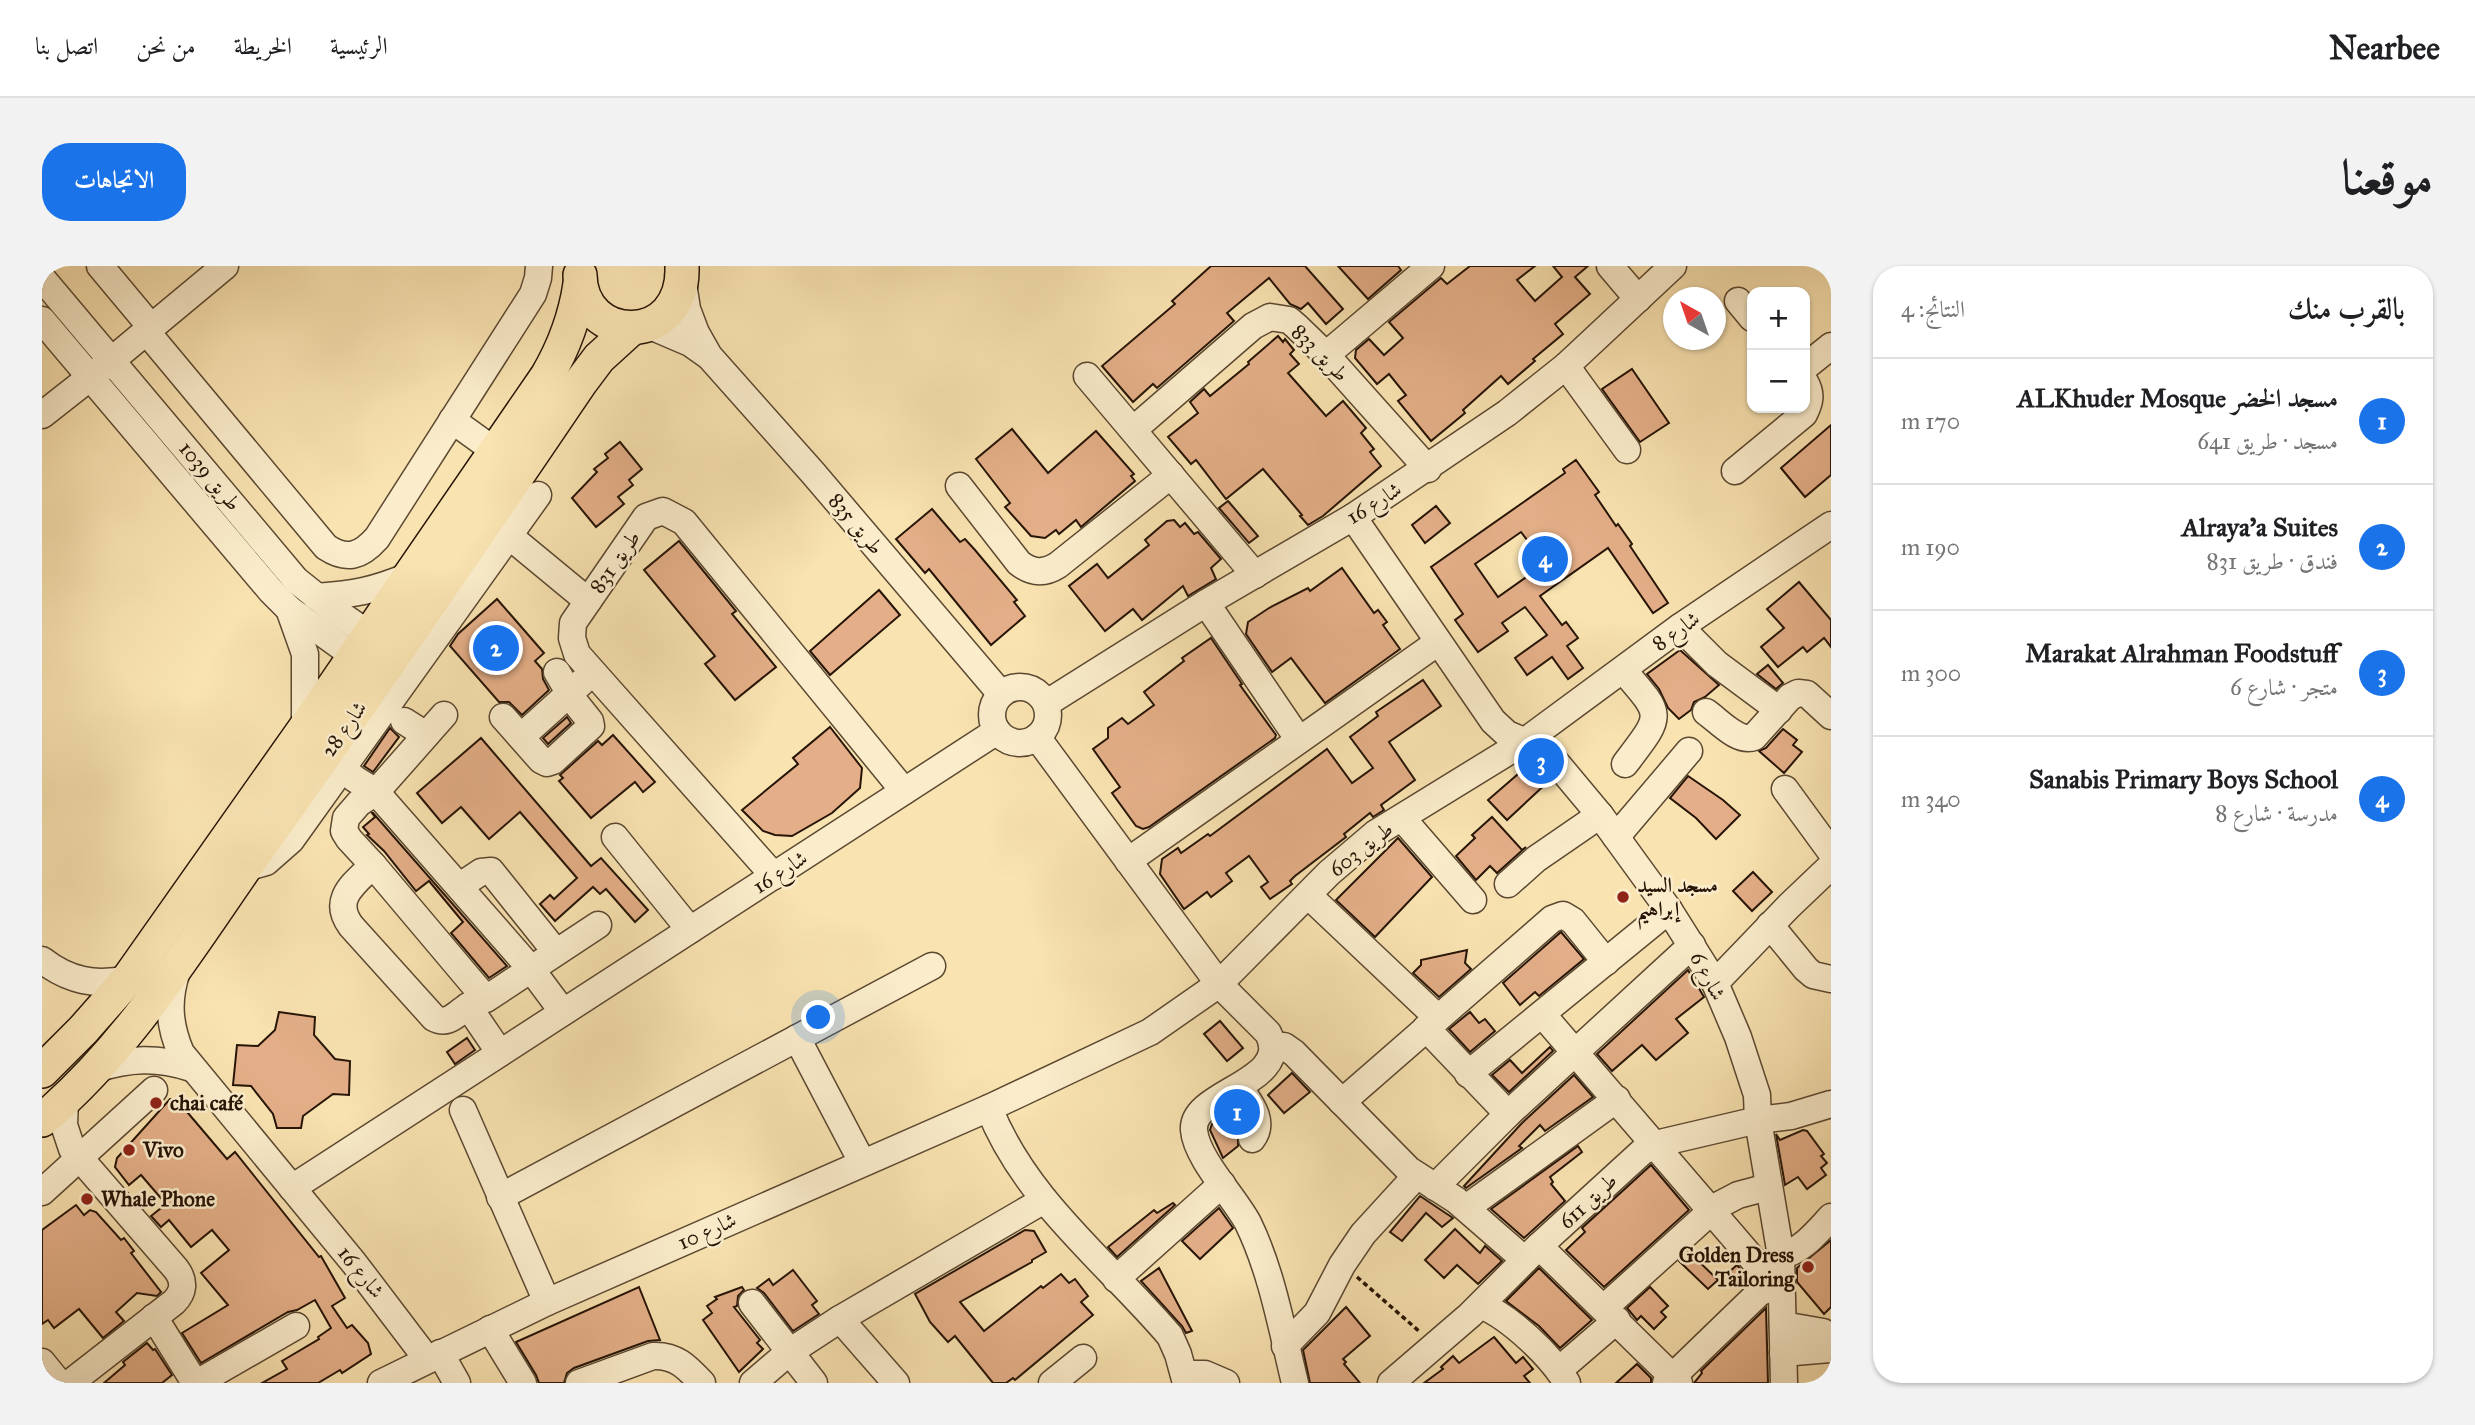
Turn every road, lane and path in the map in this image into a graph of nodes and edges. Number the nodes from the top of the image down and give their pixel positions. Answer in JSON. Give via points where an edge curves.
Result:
{"nodes":[{"id":1,"x":100,"y":266,"type":"edge"},
{"id":2,"x":225,"y":266,"type":"edge"},
{"id":3,"x":539,"y":266,"type":"edge"},
{"id":4,"x":1431,"y":266,"type":"edge"},
{"id":5,"x":1610,"y":266,"type":"edge"},
{"id":6,"x":1673,"y":266,"type":"edge"},
{"id":7,"x":581,"y":275,"type":"edge"},
{"id":8,"x":683,"y":275,"type":"edge"},
{"id":9,"x":42,"y":278,"type":"edge"},
{"id":10,"x":1638,"y":299,"type":"junction"},
{"id":11,"x":42,"y":320,"type":"edge"},
{"id":12,"x":640,"y":327,"type":"junction"},
{"id":13,"x":149,"y":329,"type":"junction"},
{"id":14,"x":1831,"y":346,"type":"edge"},
{"id":15,"x":1326,"y":355,"type":"junction"},
{"id":16,"x":709,"y":356,"type":"junction"},
{"id":17,"x":113,"y":360,"type":"junction"},
{"id":18,"x":1810,"y":363,"type":"edge"},
{"id":19,"x":1566,"y":366,"type":"junction"},
{"id":20,"x":1087,"y":376,"type":"dead end"},
{"id":21,"x":90,"y":377,"type":"junction"},
{"id":22,"x":1804,"y":413,"type":"edge"},
{"id":23,"x":42,"y":415,"type":"edge"},
{"id":24,"x":452,"y":420,"type":"junction"},
{"id":25,"x":1133,"y":430,"type":"junction"},
{"id":26,"x":1627,"y":450,"type":"dead end"},
{"id":27,"x":495,"y":451,"type":"junction"},
{"id":28,"x":1428,"y":468,"type":"junction"},
{"id":29,"x":1735,"y":471,"type":"dead end"},
{"id":30,"x":1171,"y":475,"type":"junction"},
{"id":31,"x":959,"y":485,"type":"dead end"},
{"id":32,"x":538,"y":495,"type":"dead end"},
{"id":33,"x":1353,"y":517,"type":"junction"},
{"id":34,"x":508,"y":535,"type":"junction"},
{"id":35,"x":1828,"y":535,"type":"edge"},
{"id":36,"x":1255,"y":575,"type":"junction"},
{"id":37,"x":409,"y":576,"type":"junction"},
{"id":38,"x":316,"y":597,"type":"junction"},
{"id":39,"x":588,"y":601,"type":"junction"},
{"id":40,"x":1206,"y":603,"type":"junction"},
{"id":41,"x":289,"y":608,"type":"junction"},
{"id":42,"x":1681,"y":627,"type":"junction"},
{"id":43,"x":1437,"y":643,"type":"junction"},
{"id":44,"x":361,"y":645,"type":"junction"},
{"id":45,"x":390,"y":664,"type":"junction"},
{"id":46,"x":1623,"y":670,"type":"junction"},
{"id":47,"x":593,"y":671,"type":"junction"},
{"id":48,"x":557,"y":672,"type":"dead end"},
{"id":49,"x":571,"y":694,"type":"junction"},
{"id":50,"x":1000,"y":694,"type":"junction"},
{"id":51,"x":1047,"y":703,"type":"junction"},
{"id":52,"x":1779,"y":710,"type":"junction"},
{"id":53,"x":1706,"y":712,"type":"dead end"},
{"id":54,"x":444,"y":715,"type":"dead end"},
{"id":55,"x":1826,"y":716,"type":"edge"},
{"id":56,"x":503,"y":717,"type":"dead end"},
{"id":57,"x":402,"y":720,"type":"junction"},
{"id":58,"x":305,"y":729,"type":"junction"},
{"id":59,"x":997,"y":731,"type":"junction"},
{"id":60,"x":521,"y":737,"type":"junction"},
{"id":61,"x":1037,"y":737,"type":"junction"},
{"id":62,"x":1299,"y":740,"type":"junction"},
{"id":63,"x":1524,"y":742,"type":"junction"},
{"id":64,"x":1689,"y":751,"type":"dead end"},
{"id":65,"x":335,"y":762,"type":"junction"},
{"id":66,"x":1625,"y":764,"type":"dead end"},
{"id":67,"x":1785,"y":789,"type":"dead end"},
{"id":68,"x":376,"y":792,"type":"junction"},
{"id":69,"x":904,"y":792,"type":"junction"},
{"id":70,"x":1600,"y":814,"type":"junction"},
{"id":71,"x":1402,"y":818,"type":"junction"},
{"id":72,"x":615,"y":837,"type":"dead end"},
{"id":73,"x":1616,"y":837,"type":"junction"},
{"id":74,"x":1831,"y":852,"type":"edge"},
{"id":75,"x":1128,"y":861,"type":"junction"},
{"id":76,"x":373,"y":865,"type":"junction"},
{"id":77,"x":1831,"y":866,"type":"edge"},
{"id":78,"x":774,"y":876,"type":"junction"},
{"id":79,"x":1508,"y":884,"type":"dead end"},
{"id":80,"x":460,"y":886,"type":"junction"},
{"id":81,"x":1308,"y":895,"type":"junction"},
{"id":82,"x":1473,"y":900,"type":"dead end"},
{"id":83,"x":1669,"y":910,"type":"junction"},
{"id":84,"x":598,"y":925,"type":"dead end"},
{"id":85,"x":1770,"y":925,"type":"junction"},
{"id":86,"x":690,"y":930,"type":"junction"},
{"id":87,"x":1692,"y":945,"type":"junction"},
{"id":88,"x":555,"y":951,"type":"junction"},
{"id":89,"x":42,"y":960,"type":"edge"},
{"id":90,"x":1606,"y":962,"type":"junction"},
{"id":91,"x":932,"y":965,"type":"dead end"},
{"id":92,"x":178,"y":969,"type":"junction"},
{"id":93,"x":531,"y":969,"type":"junction"},
{"id":94,"x":128,"y":979,"type":"junction"},
{"id":95,"x":1831,"y":979,"type":"edge"},
{"id":96,"x":1715,"y":983,"type":"junction"},
{"id":97,"x":1219,"y":984,"type":"junction"},
{"id":98,"x":477,"y":1003,"type":"junction"},
{"id":99,"x":563,"y":1012,"type":"junction"},
{"id":100,"x":1542,"y":1014,"type":"junction"},
{"id":101,"x":1432,"y":1023,"type":"junction"},
{"id":102,"x":797,"y":1038,"type":"junction"},
{"id":103,"x":1270,"y":1040,"type":"junction"},
{"id":104,"x":1576,"y":1050,"type":"junction"},
{"id":105,"x":500,"y":1053,"type":"junction"},
{"id":106,"x":191,"y":1068,"type":"junction"},
{"id":107,"x":96,"y":1069,"type":"junction"},
{"id":108,"x":42,"y":1071,"type":"edge"},
{"id":109,"x":1468,"y":1074,"type":"junction"},
{"id":110,"x":1239,"y":1087,"type":"junction"},
{"id":111,"x":154,"y":1090,"type":"dead end"},
{"id":112,"x":1617,"y":1099,"type":"junction"},
{"id":113,"x":1342,"y":1102,"type":"junction"},
{"id":114,"x":1831,"y":1104,"type":"edge"},
{"id":115,"x":989,"y":1108,"type":"junction"},
{"id":116,"x":54,"y":1110,"type":"edge"},
{"id":117,"x":463,"y":1110,"type":"dead end"},
{"id":118,"x":1508,"y":1114,"type":"junction"},
{"id":119,"x":1758,"y":1120,"type":"junction"},
{"id":120,"x":1252,"y":1139,"type":"dead end"},
{"id":121,"x":1653,"y":1145,"type":"junction"},
{"id":122,"x":80,"y":1159,"type":"junction"},
{"id":123,"x":862,"y":1163,"type":"junction"},
{"id":124,"x":1218,"y":1178,"type":"junction"},
{"id":125,"x":1426,"y":1182,"type":"junction"},
{"id":126,"x":1768,"y":1187,"type":"junction"},
{"id":127,"x":292,"y":1188,"type":"junction"},
{"id":128,"x":42,"y":1192,"type":"edge"},
{"id":129,"x":500,"y":1197,"type":"junction"},
{"id":130,"x":1044,"y":1200,"type":"junction"},
{"id":131,"x":1466,"y":1208,"type":"junction"},
{"id":132,"x":1711,"y":1211,"type":"junction"},
{"id":133,"x":1831,"y":1217,"type":"edge"},
{"id":134,"x":1532,"y":1253,"type":"junction"},
{"id":135,"x":1342,"y":1265,"type":"junction"},
{"id":136,"x":1781,"y":1271,"type":"junction"},
{"id":137,"x":1116,"y":1279,"type":"junction"},
{"id":138,"x":547,"y":1302,"type":"junction"},
{"id":139,"x":752,"y":1303,"type":"dead end"},
{"id":140,"x":1481,"y":1305,"type":"junction"},
{"id":141,"x":1611,"y":1314,"type":"junction"},
{"id":142,"x":154,"y":1317,"type":"junction"},
{"id":143,"x":840,"y":1319,"type":"junction"},
{"id":144,"x":1783,"y":1325,"type":"junction"},
{"id":145,"x":296,"y":1326,"type":"dead end"},
{"id":146,"x":490,"y":1329,"type":"junction"},
{"id":147,"x":1829,"y":1338,"type":"edge"},
{"id":148,"x":1285,"y":1346,"type":"junction"},
{"id":149,"x":1436,"y":1346,"type":"junction"},
{"id":150,"x":788,"y":1353,"type":"junction"},
{"id":151,"x":1783,"y":1353,"type":"junction"},
{"id":152,"x":434,"y":1356,"type":"junction"},
{"id":153,"x":1083,"y":1358,"type":"dead end"},
{"id":154,"x":42,"y":1362,"type":"edge"},
{"id":155,"x":1563,"y":1376,"type":"edge"},
{"id":156,"x":1185,"y":1379,"type":"edge"},
{"id":157,"x":209,"y":1380,"type":"edge"},
{"id":158,"x":1672,"y":1381,"type":"edge"},
{"id":159,"x":60,"y":1383,"type":"edge"},
{"id":160,"x":70,"y":1383,"type":"edge"},
{"id":161,"x":381,"y":1383,"type":"edge"},
{"id":162,"x":457,"y":1383,"type":"edge"},
{"id":163,"x":523,"y":1383,"type":"edge"},
{"id":164,"x":579,"y":1383,"type":"edge"},
{"id":165,"x":702,"y":1383,"type":"edge"},
{"id":166,"x":753,"y":1383,"type":"edge"},
{"id":167,"x":814,"y":1383,"type":"edge"},
{"id":168,"x":896,"y":1383,"type":"edge"},
{"id":169,"x":1052,"y":1383,"type":"edge"},
{"id":170,"x":1226,"y":1383,"type":"edge"},
{"id":171,"x":1294,"y":1383,"type":"edge"},
{"id":172,"x":1391,"y":1383,"type":"edge"},
{"id":173,"x":1784,"y":1383,"type":"edge"}],
"edges":[{"from":1,"to":13,"type":"street"},
{"from":2,"to":13,"type":"street"},
{"from":3,"to":24,"type":"street","via":[[533,294]]},
{"from":4,"to":15,"type":"street"},
{"from":5,"to":10,"type":"street"},
{"from":6,"to":10,"type":"street","name":"شارع 16"},
{"from":7,"to":12,"type":"main road","via":[[589,304],[604,320]]},
{"from":7,"to":27,"type":"main road","name":"شارع 28","via":[[572,322],[557,359]]},
{"from":8,"to":12,"type":"main road","name":"شارع 28","via":[[677,302],[664,316]]},
{"from":8,"to":16,"type":"street","name":"طريق 835","via":[[687,309]]},
{"from":9,"to":17,"type":"street","name":"طريق 1039"},
{"from":10,"to":19,"type":"street","name":"شارع 16"},
{"from":11,"to":21,"type":"street","name":"طريق 1039"},
{"from":12,"to":16,"type":"street","name":"طريق 835","via":[[690,343]]},
{"from":12,"to":45,"type":"main road","name":"شارع 28","via":[[599,358],[581,382]]},
{"from":13,"to":17,"type":"street"},
{"from":13,"to":24,"type":"street","via":[[336,554],[360,553],[377,538]]},
{"from":14,"to":18,"type":"street"},
{"from":15,"to":25,"type":"street","name":"طريق 833","via":[[1289,320],[1261,320]]},
{"from":15,"to":28,"type":"street","name":"طريق 833"},
{"from":16,"to":50,"type":"street","name":"طريق 835"},
{"from":17,"to":21,"type":"street"},
{"from":17,"to":38,"type":"street","name":"طريق 1039","via":[[296,580]]},
{"from":19,"to":26,"type":"street"},
{"from":19,"to":28,"type":"street","name":"شارع 16"},
{"from":20,"to":25,"type":"street"},
{"from":21,"to":23,"type":"street"},
{"from":21,"to":41,"type":"street","name":"طريق 1039"},
{"from":22,"to":29,"type":"street"},
{"from":24,"to":27,"type":"street"},
{"from":25,"to":30,"type":"street"},
{"from":27,"to":37,"type":"main road","name":"شارع 28"},
{"from":28,"to":33,"type":"street","name":"شارع 16"},
{"from":30,"to":31,"type":"street","via":[[1058,565],[1038,572],[1020,562]]},
{"from":30,"to":36,"type":"street"},
{"from":32,"to":34,"type":"street"},
{"from":33,"to":36,"type":"street","name":"شارع 16"},
{"from":33,"to":43,"type":"street","name":"شارع 6"},
{"from":34,"to":39,"type":"street"},
{"from":34,"to":57,"type":"street"},
{"from":35,"to":42,"type":"street","name":"شارع 8"},
{"from":36,"to":40,"type":"street","name":"شارع 16"},
{"from":37,"to":38,"type":"street","via":[[357,594]]},
{"from":37,"to":44,"type":"main road","name":"شارع 28"},
{"from":38,"to":44,"type":"street","name":"طريق 1039"},
{"from":39,"to":47,"type":"street","name":"طريق 831","via":[[573,623],[572,638],[577,654]]},
{"from":39,"to":69,"type":"street","name":"طريق 831","via":[[646,517],[663,511],[684,522]]},
{"from":40,"to":51,"type":"street","name":"شارع 16"},
{"from":40,"to":62,"type":"street"},
{"from":41,"to":44,"type":"street","name":"طريق 1039"},
{"from":41,"to":58,"type":"street","via":[[305,654]]},
{"from":42,"to":46,"type":"street","name":"شارع 8"},
{"from":42,"to":52,"type":"street","via":[[1727,672]]},
{"from":43,"to":62,"type":"street"},
{"from":43,"to":63,"type":"street","name":"شارع 6","via":[[1493,721]]},
{"from":44,"to":45,"type":"street","name":"طريق 1039"},
{"from":44,"to":58,"type":"main road","name":"شارع 28"},
{"from":45,"to":65,"type":"main road","name":"شارع 28"},
{"from":46,"to":63,"type":"street","name":"شارع 8"},
{"from":46,"to":66,"type":"street","via":[[1655,710],[1651,731]]},
{"from":47,"to":49,"type":"street"},
{"from":47,"to":78,"type":"street","name":"طريق 831"},
{"from":48,"to":49,"type":"street"},
{"from":49,"to":60,"type":"street"},
{"from":49,"to":60,"type":"street","via":[[591,726],[571,746],[547,763]]},
{"from":50,"to":51,"type":"street","via":[[1026,687]]},
{"from":50,"to":59,"type":"street","via":[[992,716]]},
{"from":51,"to":61,"type":"street","via":[[1047,725]]},
{"from":52,"to":53,"type":"street","via":[[1747,739]]},
{"from":52,"to":55,"type":"street","via":[[1798,692],[1807,694]]},
{"from":54,"to":57,"type":"street"},
{"from":56,"to":60,"type":"street"},
{"from":57,"to":65,"type":"street"},
{"from":57,"to":68,"type":"street"},
{"from":58,"to":94,"type":"main road","name":"شارع 28"},
{"from":59,"to":61,"type":"street","via":[[1012,742]]},
{"from":59,"to":69,"type":"street","name":"شارع 16"},
{"from":61,"to":75,"type":"street"},
{"from":62,"to":75,"type":"street"},
{"from":63,"to":70,"type":"street","name":"شارع 6","via":[[1549,754]]},
{"from":63,"to":71,"type":"street","name":"طريق 603"},
{"from":64,"to":73,"type":"street"},
{"from":65,"to":68,"type":"street"},
{"from":65,"to":92,"type":"main road","name":"شارع 28","via":[[245,868]]},
{"from":67,"to":74,"type":"street"},
{"from":68,"to":76,"type":"street","via":[[346,818],[344,831]]},
{"from":68,"to":80,"type":"street"},
{"from":69,"to":78,"type":"street","name":"شارع 16"},
{"from":70,"to":73,"type":"street","name":"شارع 6"},
{"from":70,"to":79,"type":"street"},
{"from":71,"to":81,"type":"street","name":"طريق 603","via":[[1352,852]]},
{"from":71,"to":82,"type":"street"},
{"from":72,"to":86,"type":"street"},
{"from":73,"to":83,"type":"street","name":"شارع 6"},
{"from":75,"to":97,"type":"street"},
{"from":76,"to":98,"type":"street"},
{"from":76,"to":98,"type":"street","via":[[345,897],[342,905],[347,920],[434,1018],[449,1020]]},
{"from":77,"to":85,"type":"street"},
{"from":78,"to":86,"type":"street","name":"شارع 16"},
{"from":80,"to":88,"type":"street","via":[[491,871]]},
{"from":80,"to":93,"type":"street"},
{"from":81,"to":97,"type":"street","name":"طريق 603"},
{"from":81,"to":101,"type":"street"},
{"from":83,"to":87,"type":"street","name":"شارع 6"},
{"from":83,"to":90,"type":"street"},
{"from":84,"to":88,"type":"street"},
{"from":85,"to":95,"type":"street","via":[[1806,969]]},
{"from":85,"to":96,"type":"street"},
{"from":86,"to":99,"type":"street","name":"شارع 16"},
{"from":87,"to":96,"type":"street","name":"شارع 6"},
{"from":87,"to":104,"type":"street"},
{"from":88,"to":93,"type":"street"},
{"from":89,"to":94,"type":"street","via":[[83,981]]},
{"from":90,"to":100,"type":"street"},
{"from":90,"to":101,"type":"street","via":[[1563,915],[1552,919]]},
{"from":91,"to":102,"type":"street"},
{"from":92,"to":106,"type":"street","name":"شارع 16","via":[[170,1020]]},
{"from":92,"to":107,"type":"main road","name":"شارع 28"},
{"from":93,"to":98,"type":"street"},
{"from":93,"to":99,"type":"street"},
{"from":94,"to":108,"type":"main road","name":"شارع 28"},
{"from":96,"to":119,"type":"street","name":"شارع 6","via":[[1757,1095]]},
{"from":97,"to":103,"type":"street"},
{"from":97,"to":115,"type":"street","name":"شارع 10","via":[[1150,1032]]},
{"from":98,"to":105,"type":"street"},
{"from":99,"to":105,"type":"street","name":"شارع 16"},
{"from":100,"to":104,"type":"street"},
{"from":100,"to":109,"type":"street"},
{"from":101,"to":109,"type":"street"},
{"from":101,"to":113,"type":"street"},
{"from":102,"to":123,"type":"street"},
{"from":102,"to":129,"type":"street"},
{"from":103,"to":110,"type":"street","via":[[1267,1064]]},
{"from":103,"to":113,"type":"street","via":[[1290,1049]]},
{"from":104,"to":112,"type":"street"},
{"from":104,"to":118,"type":"street"},
{"from":105,"to":127,"type":"street","name":"شارع 16"},
{"from":106,"to":107,"type":"street","via":[[143,1059]]},
{"from":106,"to":127,"type":"street","name":"شارع 16"},
{"from":107,"to":116,"type":"main road","name":"شارع 28"},
{"from":109,"to":118,"type":"street"},
{"from":110,"to":120,"type":"street","via":[[1256,1114],[1258,1124]]},
{"from":110,"to":124,"type":"street","via":[[1204,1109],[1194,1129]]},
{"from":111,"to":122,"type":"street"},
{"from":112,"to":121,"type":"street"},
{"from":112,"to":131,"type":"street"},
{"from":113,"to":125,"type":"street"},
{"from":114,"to":119,"type":"street","name":"طريق 611"},
{"from":115,"to":123,"type":"street","name":"شارع 10"},
{"from":115,"to":130,"type":"street","via":[[1003,1140]]},
{"from":116,"to":122,"type":"street"},
{"from":117,"to":129,"type":"street"},
{"from":118,"to":125,"type":"street"},
{"from":119,"to":121,"type":"street","name":"طريق 611"},
{"from":119,"to":126,"type":"street","name":"شارع 6"},
{"from":121,"to":132,"type":"street"},
{"from":121,"to":134,"type":"street","name":"طريق 611"},
{"from":122,"to":128,"type":"street"},
{"from":122,"to":142,"type":"street","via":[[181,1275],[179,1297]]},
{"from":123,"to":138,"type":"street","name":"شارع 10"},
{"from":124,"to":137,"type":"street"},
{"from":124,"to":148,"type":"street","via":[[1256,1243]]},
{"from":125,"to":131,"type":"street"},
{"from":125,"to":135,"type":"street","via":[[1363,1234]]},
{"from":126,"to":132,"type":"street","via":[[1731,1198]]},
{"from":126,"to":136,"type":"street","name":"شارع 6"},
{"from":127,"to":152,"type":"street","name":"شارع 16"},
{"from":129,"to":138,"type":"street"},
{"from":130,"to":137,"type":"street"},
{"from":130,"to":143,"type":"street"},
{"from":131,"to":134,"type":"street"},
{"from":132,"to":136,"type":"street","via":[[1762,1270],[1771,1276]]},
{"from":132,"to":141,"type":"street"},
{"from":133,"to":136,"type":"street"},
{"from":134,"to":140,"type":"street","name":"طريق 611"},
{"from":134,"to":141,"type":"street"},
{"from":135,"to":148,"type":"street","via":[[1317,1313]]},
{"from":135,"to":149,"type":"path"},
{"from":136,"to":144,"type":"street","name":"شارع 6"},
{"from":136,"to":158,"type":"street"},
{"from":137,"to":156,"type":"street","via":[[1170,1336]]},
{"from":138,"to":146,"type":"street","name":"شارع 10"},
{"from":139,"to":150,"type":"street"},
{"from":140,"to":149,"type":"street","name":"طريق 611"},
{"from":140,"to":155,"type":"street","via":[[1505,1319]]},
{"from":141,"to":155,"type":"street"},
{"from":141,"to":158,"type":"street"},
{"from":142,"to":157,"type":"street"},
{"from":142,"to":160,"type":"street"},
{"from":143,"to":150,"type":"street"},
{"from":143,"to":168,"type":"street"},
{"from":144,"to":147,"type":"street"},
{"from":144,"to":151,"type":"street","name":"شارع 6"},
{"from":145,"to":157,"type":"street"},
{"from":146,"to":152,"type":"street","name":"شارع 10"},
{"from":146,"to":163,"type":"street"},
{"from":147,"to":151,"type":"street"},
{"from":148,"to":171,"type":"street"},
{"from":149,"to":172,"type":"street","name":"طريق 611"},
{"from":150,"to":166,"type":"street"},
{"from":150,"to":167,"type":"street"},
{"from":151,"to":173,"type":"street","name":"شارع 6"},
{"from":152,"to":161,"type":"street","name":"شارع 10"},
{"from":152,"to":162,"type":"street","name":"شارع 16"},
{"from":153,"to":169,"type":"street"},
{"from":154,"to":159,"type":"street"},
{"from":156,"to":170,"type":"street","via":[[1205,1374]]},
{"from":164,"to":165,"type":"street","via":[[653,1356],[681,1362]]}]}
